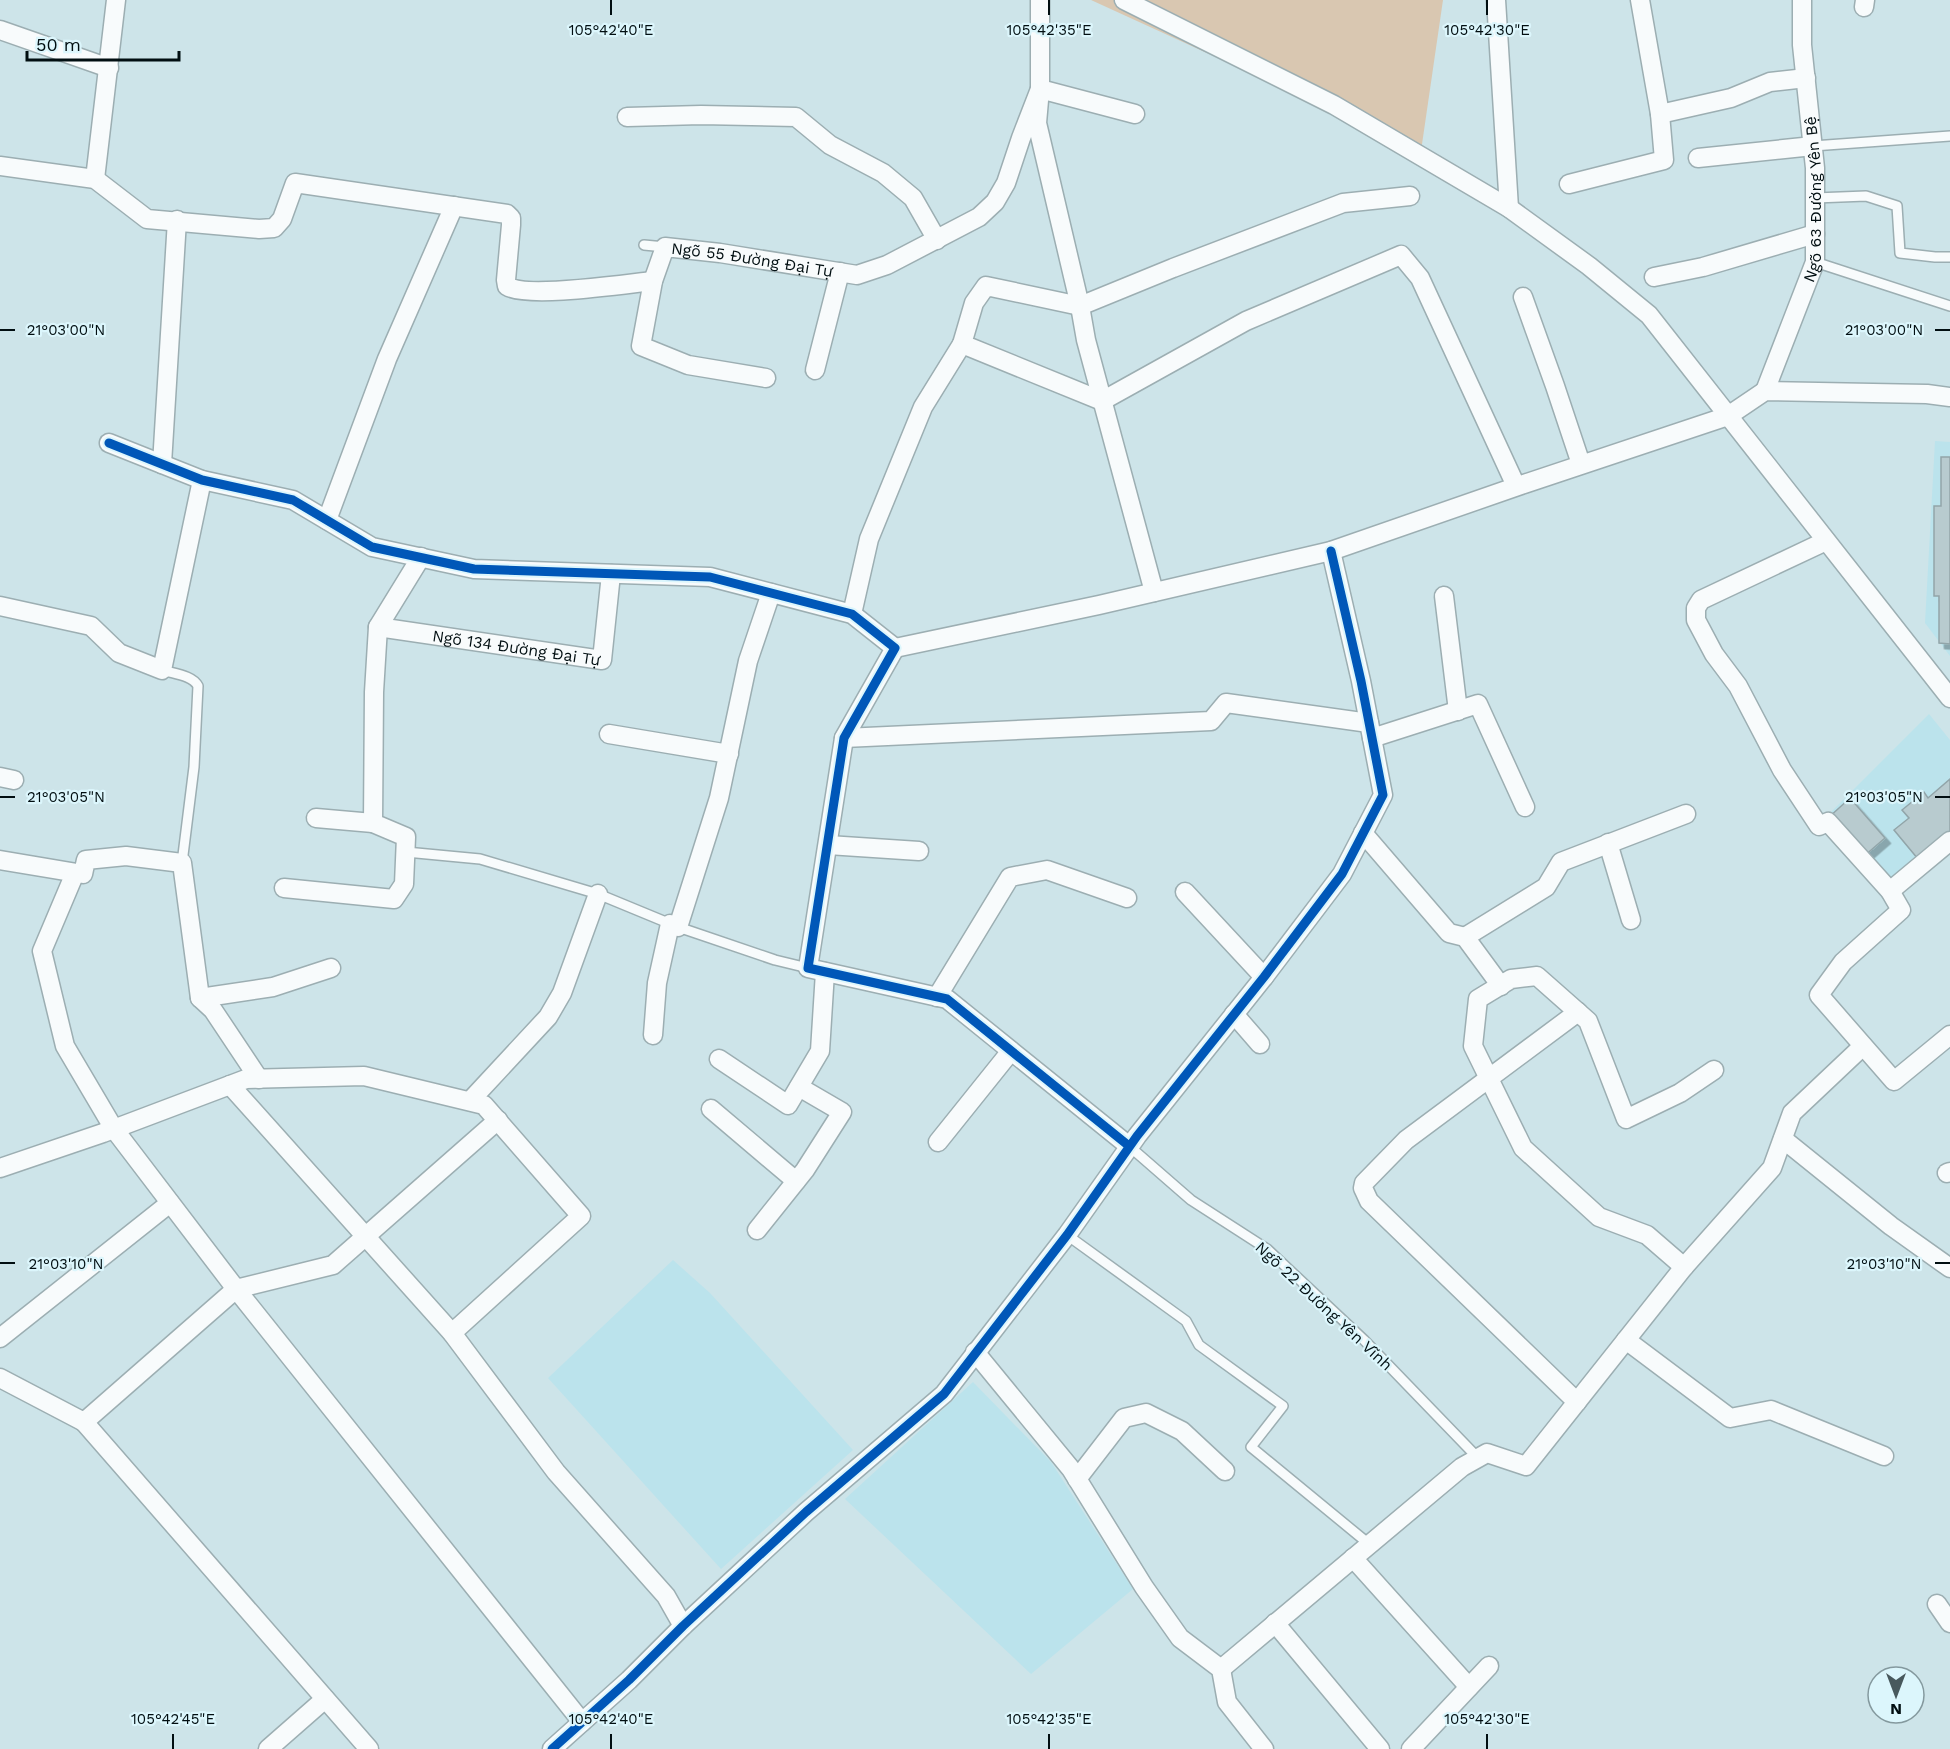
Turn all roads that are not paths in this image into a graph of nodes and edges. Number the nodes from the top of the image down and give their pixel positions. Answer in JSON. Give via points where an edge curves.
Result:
{"nodes":[{"id":1,"x":116,"y":0,"type":"edge"},
{"id":2,"x":1124,"y":0,"type":"edge"},
{"id":3,"x":1496,"y":0,"type":"edge"},
{"id":4,"x":1640,"y":0,"type":"edge"},
{"id":5,"x":1802,"y":0,"type":"edge"},
{"id":6,"x":1040,"y":3,"type":"edge"},
{"id":7,"x":0,"y":30,"type":"edge"},
{"id":8,"x":110,"y":68,"type":"junction"},
{"id":9,"x":1806,"y":78,"type":"junction"},
{"id":10,"x":1040,"y":90,"type":"junction"},
{"id":11,"x":1135,"y":114,"type":"dead end"},
{"id":12,"x":1660,"y":114,"type":"junction"},
{"id":13,"x":627,"y":117,"type":"dead end"},
{"id":14,"x":1950,"y":136,"type":"edge"},
{"id":15,"x":1813,"y":146,"type":"junction"},
{"id":16,"x":1698,"y":158,"type":"dead end"},
{"id":17,"x":0,"y":166,"type":"edge"},
{"id":18,"x":95,"y":178,"type":"junction"},
{"id":19,"x":1569,"y":184,"type":"dead end"},
{"id":20,"x":1410,"y":196,"type":"dead end"},
{"id":21,"x":1815,"y":198,"type":"junction"},
{"id":22,"x":453,"y":206,"type":"junction"},
{"id":23,"x":1509,"y":208,"type":"junction"},
{"id":24,"x":177,"y":220,"type":"junction"},
{"id":25,"x":1815,"y":234,"type":"junction"},
{"id":26,"x":937,"y":240,"type":"junction"},
{"id":27,"x":644,"y":245,"type":"dead end"},
{"id":28,"x":665,"y":247,"type":"junction"},
{"id":29,"x":1950,"y":257,"type":"edge"},
{"id":30,"x":1815,"y":262,"type":"junction"},
{"id":31,"x":840,"y":272,"type":"junction"},
{"id":32,"x":1653,"y":277,"type":"dead end"},
{"id":33,"x":652,"y":281,"type":"junction"},
{"id":34,"x":1523,"y":297,"type":"dead end"},
{"id":35,"x":1080,"y":306,"type":"junction"},
{"id":36,"x":1950,"y":306,"type":"edge"},
{"id":37,"x":962,"y":344,"type":"junction"},
{"id":38,"x":815,"y":370,"type":"dead end"},
{"id":39,"x":766,"y":378,"type":"dead end"},
{"id":40,"x":1765,"y":391,"type":"junction"},
{"id":41,"x":1950,"y":397,"type":"edge"},
{"id":42,"x":1102,"y":401,"type":"junction"},
{"id":43,"x":1728,"y":416,"type":"junction"},
{"id":44,"x":109,"y":443,"type":"dead end"},
{"id":45,"x":162,"y":464,"type":"junction"},
{"id":46,"x":1581,"y":464,"type":"junction"},
{"id":47,"x":202,"y":480,"type":"junction"},
{"id":48,"x":1516,"y":486,"type":"junction"},
{"id":49,"x":327,"y":520,"type":"junction"},
{"id":50,"x":1826,"y":541,"type":"junction"},
{"id":51,"x":1331,"y":551,"type":"junction"},
{"id":52,"x":421,"y":558,"type":"junction"},
{"id":53,"x":610,"y":574,"type":"junction"},
{"id":54,"x":1154,"y":592,"type":"junction"},
{"id":55,"x":771,"y":593,"type":"junction"},
{"id":56,"x":1444,"y":596,"type":"dead end"},
{"id":57,"x":0,"y":606,"type":"edge"},
{"id":58,"x":852,"y":614,"type":"junction"},
{"id":59,"x":378,"y":627,"type":"junction"},
{"id":60,"x":895,"y":648,"type":"junction"},
{"id":61,"x":162,"y":670,"type":"junction"},
{"id":62,"x":1950,"y":698,"type":"edge"},
{"id":63,"x":1458,"y":711,"type":"junction"},
{"id":64,"x":1370,"y":731,"type":"junction"},
{"id":65,"x":609,"y":734,"type":"dead end"},
{"id":66,"x":844,"y":738,"type":"junction"},
{"id":67,"x":729,"y":754,"type":"junction"},
{"id":68,"x":1525,"y":807,"type":"dead end"},
{"id":69,"x":1686,"y":814,"type":"dead end"},
{"id":70,"x":316,"y":818,"type":"dead end"},
{"id":71,"x":373,"y":823,"type":"junction"},
{"id":72,"x":1363,"y":833,"type":"junction"},
{"id":73,"x":1950,"y":841,"type":"edge"},
{"id":74,"x":1608,"y":843,"type":"junction"},
{"id":75,"x":828,"y":845,"type":"junction"},
{"id":76,"x":919,"y":851,"type":"dead end"},
{"id":77,"x":406,"y":852,"type":"junction"},
{"id":78,"x":0,"y":860,"type":"edge"},
{"id":79,"x":182,"y":862,"type":"junction"},
{"id":80,"x":75,"y":873,"type":"junction"},
{"id":81,"x":284,"y":888,"type":"dead end"},
{"id":82,"x":1890,"y":891,"type":"junction"},
{"id":83,"x":1185,"y":892,"type":"dead end"},
{"id":84,"x":598,"y":894,"type":"junction"},
{"id":85,"x":1127,"y":898,"type":"dead end"},
{"id":86,"x":1631,"y":920,"type":"dead end"},
{"id":87,"x":674,"y":926,"type":"junction"},
{"id":88,"x":1465,"y":937,"type":"junction"},
{"id":89,"x":331,"y":968,"type":"dead end"},
{"id":90,"x":817,"y":970,"type":"junction"},
{"id":91,"x":1264,"y":977,"type":"junction"},
{"id":92,"x":1501,"y":986,"type":"junction"},
{"id":93,"x":937,"y":997,"type":"junction"},
{"id":94,"x":200,"y":998,"type":"junction"},
{"id":95,"x":1578,"y":1012,"type":"junction"},
{"id":96,"x":1234,"y":1014,"type":"junction"},
{"id":97,"x":653,"y":1035,"type":"dead end"},
{"id":98,"x":1950,"y":1035,"type":"edge"},
{"id":99,"x":1260,"y":1044,"type":"dead end"},
{"id":100,"x":1863,"y":1046,"type":"junction"},
{"id":101,"x":1011,"y":1051,"type":"junction"},
{"id":102,"x":719,"y":1059,"type":"dead end"},
{"id":103,"x":1714,"y":1071,"type":"dead end"},
{"id":104,"x":259,"y":1078,"type":"junction"},
{"id":105,"x":1489,"y":1078,"type":"junction"},
{"id":106,"x":230,"y":1085,"type":"junction"},
{"id":107,"x":799,"y":1087,"type":"junction"},
{"id":108,"x":470,"y":1101,"type":"junction"},
{"id":109,"x":711,"y":1109,"type":"dead end"},
{"id":110,"x":498,"y":1120,"type":"junction"},
{"id":111,"x":114,"y":1129,"type":"junction"},
{"id":112,"x":1782,"y":1139,"type":"junction"},
{"id":113,"x":938,"y":1142,"type":"dead end"},
{"id":114,"x":1129,"y":1146,"type":"junction"},
{"id":115,"x":0,"y":1168,"type":"edge"},
{"id":116,"x":796,"y":1181,"type":"junction"},
{"id":117,"x":170,"y":1203,"type":"junction"},
{"id":118,"x":757,"y":1230,"type":"dead end"},
{"id":119,"x":1067,"y":1235,"type":"junction"},
{"id":120,"x":365,"y":1236,"type":"junction"},
{"id":121,"x":1684,"y":1267,"type":"junction"},
{"id":122,"x":1950,"y":1268,"type":"edge"},
{"id":123,"x":236,"y":1289,"type":"junction"},
{"id":124,"x":452,"y":1333,"type":"junction"},
{"id":125,"x":0,"y":1338,"type":"edge"},
{"id":126,"x":1626,"y":1340,"type":"junction"},
{"id":127,"x":975,"y":1352,"type":"junction"},
{"id":128,"x":0,"y":1378,"type":"edge"},
{"id":129,"x":1577,"y":1402,"type":"junction"},
{"id":130,"x":84,"y":1422,"type":"junction"},
{"id":131,"x":1884,"y":1455,"type":"dead end"},
{"id":132,"x":1478,"y":1458,"type":"junction"},
{"id":133,"x":1225,"y":1471,"type":"dead end"},
{"id":134,"x":1077,"y":1479,"type":"junction"},
{"id":135,"x":1369,"y":1544,"type":"junction"},
{"id":136,"x":1353,"y":1558,"type":"junction"},
{"id":137,"x":1937,"y":1604,"type":"dead end"},
{"id":138,"x":1275,"y":1623,"type":"junction"},
{"id":139,"x":1950,"y":1623,"type":"edge"},
{"id":140,"x":683,"y":1626,"type":"junction"},
{"id":141,"x":1489,"y":1666,"type":"dead end"},
{"id":142,"x":1221,"y":1668,"type":"junction"},
{"id":143,"x":1469,"y":1687,"type":"junction"},
{"id":144,"x":326,"y":1699,"type":"junction"},
{"id":145,"x":582,"y":1722,"type":"junction"},
{"id":146,"x":268,"y":1749,"type":"edge"},
{"id":147,"x":369,"y":1749,"type":"edge"},
{"id":148,"x":552,"y":1749,"type":"edge"},
{"id":149,"x":1264,"y":1749,"type":"edge"},
{"id":150,"x":1380,"y":1749,"type":"edge"},
{"id":151,"x":1411,"y":1749,"type":"edge"}],
"edges":[{"from":1,"to":8,"type":"street"},
{"from":2,"to":23,"type":"street","via":[[1334,105]]},
{"from":3,"to":23,"type":"street"},
{"from":4,"to":12,"type":"street"},
{"from":5,"to":9,"type":"street","name":"Ngõ 63 Đường Yên Bệ"},
{"from":6,"to":10,"type":"street"},
{"from":7,"to":8,"type":"street"},
{"from":8,"to":18,"type":"street"},
{"from":9,"to":12,"type":"street","via":[[1770,82],[1731,98]]},
{"from":9,"to":15,"type":"street","name":"Ngõ 63 Đường Yên Bệ"},
{"from":10,"to":11,"type":"street"},
{"from":10,"to":26,"type":"street","name":"Ngõ 55 Đường Đại Tự","via":[[1006,183],[995,202],[979,218]]},
{"from":10,"to":35,"type":"street","via":[[1037,123]]},
{"from":12,"to":19,"type":"street","via":[[1664,160]]},
{"from":13,"to":26,"type":"street","via":[[796,117],[830,145],[883,173],[913,198]]},
{"from":14,"to":15,"type":"lane"},
{"from":15,"to":16,"type":"street"},
{"from":15,"to":21,"type":"street","name":"Ngõ 63 Đường Yên Bệ"},
{"from":17,"to":18,"type":"street"},
{"from":18,"to":24,"type":"street","via":[[147,219]]},
{"from":20,"to":35,"type":"street","via":[[1342,203]]},
{"from":21,"to":25,"type":"street","name":"Ngõ 63 Đường Yên Bệ"},
{"from":21,"to":29,"type":"lane","via":[[1866,196],[1897,206],[1900,253]]},
{"from":22,"to":24,"type":"street","via":[[295,183],[282,219],[274,228]]},
{"from":22,"to":33,"type":"street","via":[[507,214],[511,218],[506,280],[513,290],[547,291]]},
{"from":22,"to":49,"type":"street","via":[[387,359]]},
{"from":23,"to":43,"type":"street","via":[[1649,315]]},
{"from":24,"to":45,"type":"street"},
{"from":25,"to":30,"type":"street","name":"Ngõ 63 Đường Yên Bệ"},
{"from":25,"to":32,"type":"street","via":[[1703,267]]},
{"from":26,"to":31,"type":"street","name":"Ngõ 55 Đường Đại Tự","via":[[857,275]]},
{"from":27,"to":28,"type":"lane"},
{"from":28,"to":31,"type":"street","name":"Ngõ 55 Đường Đại Tự"},
{"from":28,"to":33,"type":"street","name":"Ngõ 55 Đường Đại Tự"},
{"from":30,"to":36,"type":"lane"},
{"from":30,"to":40,"type":"street","name":"Ngõ 63 Đường Yên Bệ"},
{"from":31,"to":38,"type":"street"},
{"from":33,"to":39,"type":"street","name":"Ngõ 55 Đường Đại Tự","via":[[641,346],[688,365]]},
{"from":34,"to":46,"type":"street"},
{"from":35,"to":37,"type":"street","via":[[987,286],[974,303]]},
{"from":35,"to":42,"type":"street"},
{"from":37,"to":42,"type":"street"},
{"from":37,"to":58,"type":"street","via":[[923,407],[868,539]]},
{"from":40,"to":41,"type":"street"},
{"from":40,"to":43,"type":"street"},
{"from":42,"to":48,"type":"street","via":[[1246,321],[1401,255],[1419,278]]},
{"from":42,"to":54,"type":"street"},
{"from":43,"to":46,"type":"street"},
{"from":43,"to":50,"type":"street"},
{"from":44,"to":45,"type":"street"},
{"from":45,"to":47,"type":"street"},
{"from":46,"to":48,"type":"street"},
{"from":47,"to":49,"type":"street","via":[[293,500]]},
{"from":47,"to":61,"type":"street"},
{"from":48,"to":51,"type":"street"},
{"from":49,"to":52,"type":"street","via":[[372,547]]},
{"from":50,"to":62,"type":"street"},
{"from":50,"to":82,"type":"street","via":[[1701,600],[1696,620],[1714,654],[1738,686],[1782,771],[1819,826],[1828,822]]},
{"from":51,"to":54,"type":"street"},
{"from":51,"to":64,"type":"street"},
{"from":52,"to":53,"type":"street","via":[[474,569]]},
{"from":52,"to":59,"type":"street"},
{"from":53,"to":55,"type":"street","via":[[710,577]]},
{"from":53,"to":59,"type":"street","name":"Ngõ 134 Đường Đại Tự","via":[[602,660]]},
{"from":54,"to":60,"type":"street"},
{"from":55,"to":58,"type":"street"},
{"from":55,"to":67,"type":"street","via":[[748,661]]},
{"from":56,"to":63,"type":"street"},
{"from":57,"to":61,"type":"street","via":[[91,626],[119,653]]},
{"from":58,"to":60,"type":"street"},
{"from":59,"to":71,"type":"street"},
{"from":60,"to":66,"type":"street"},
{"from":61,"to":79,"type":"lane","via":[[195,680],[198,687],[194,767]]},
{"from":63,"to":64,"type":"street"},
{"from":63,"to":68,"type":"street","via":[[1479,704]]},
{"from":64,"to":66,"type":"street","via":[[1226,703],[1211,722]]},
{"from":64,"to":72,"type":"street","via":[[1383,795]]},
{"from":65,"to":67,"type":"street"},
{"from":66,"to":75,"type":"street"},
{"from":67,"to":87,"type":"street","via":[[719,798]]},
{"from":69,"to":74,"type":"street"},
{"from":70,"to":71,"type":"street"},
{"from":71,"to":77,"type":"street","via":[[406,837]]},
{"from":72,"to":88,"type":"street","via":[[1449,933]]},
{"from":72,"to":91,"type":"street","via":[[1342,874]]},
{"from":73,"to":82,"type":"street"},
{"from":74,"to":86,"type":"street"},
{"from":74,"to":88,"type":"street","via":[[1561,862],[1546,887]]},
{"from":75,"to":76,"type":"street"},
{"from":75,"to":90,"type":"street"},
{"from":77,"to":81,"type":"street","via":[[404,884],[394,899]]},
{"from":77,"to":84,"type":"lane","via":[[480,859]]},
{"from":78,"to":80,"type":"street"},
{"from":79,"to":80,"type":"street","via":[[126,856],[86,860],[83,874]]},
{"from":79,"to":94,"type":"street"},
{"from":80,"to":111,"type":"street","via":[[42,951],[65,1046]]},
{"from":82,"to":100,"type":"street","via":[[1901,910],[1843,962],[1819,995]]},
{"from":83,"to":91,"type":"street"},
{"from":84,"to":87,"type":"lane"},
{"from":84,"to":108,"type":"street","via":[[562,993],[548,1017]]},
{"from":85,"to":93,"type":"street","via":[[1047,870],[1010,877]]},
{"from":87,"to":90,"type":"lane"},
{"from":87,"to":97,"type":"street","via":[[657,983]]},
{"from":88,"to":92,"type":"street"},
{"from":89,"to":94,"type":"street","via":[[273,987]]},
{"from":90,"to":93,"type":"street"},
{"from":90,"to":107,"type":"street","via":[[820,1051]]},
{"from":91,"to":96,"type":"street"},
{"from":92,"to":95,"type":"street","via":[[1511,980],[1536,976]]},
{"from":92,"to":105,"type":"street","via":[[1479,999],[1473,1046]]},
{"from":93,"to":101,"type":"street","via":[[947,999]]},
{"from":94,"to":104,"type":"street","via":[[213,1010]]},
{"from":95,"to":103,"type":"street","via":[[1588,1021],[1626,1119],[1680,1093]]},
{"from":95,"to":105,"type":"street"},
{"from":96,"to":99,"type":"street"},
{"from":96,"to":114,"type":"street"},
{"from":98,"to":100,"type":"street","via":[[1894,1081]]},
{"from":100,"to":112,"type":"street","via":[[1792,1113]]},
{"from":101,"to":113,"type":"street"},
{"from":101,"to":114,"type":"street"},
{"from":102,"to":107,"type":"street","via":[[788,1105]]},
{"from":104,"to":106,"type":"street"},
{"from":104,"to":108,"type":"street","via":[[364,1076]]},
{"from":105,"to":121,"type":"street","via":[[1523,1148],[1599,1217],[1647,1235]]},
{"from":105,"to":129,"type":"street","via":[[1406,1140],[1373,1172],[1363,1188],[1369,1200]]},
{"from":106,"to":111,"type":"street"},
{"from":106,"to":120,"type":"street"},
{"from":107,"to":116,"type":"street","via":[[842,1112]]},
{"from":108,"to":110,"type":"street","via":[[484,1105]]},
{"from":109,"to":116,"type":"street"},
{"from":110,"to":120,"type":"street"},
{"from":110,"to":124,"type":"street","via":[[581,1216]]},
{"from":111,"to":115,"type":"street"},
{"from":111,"to":117,"type":"street"},
{"from":112,"to":121,"type":"street","via":[[1772,1168]]},
{"from":112,"to":122,"type":"street"},
{"from":114,"to":119,"type":"street"},
{"from":114,"to":132,"type":"lane","name":"Ngõ 22 Đường Yên Vĩnh","via":[[1191,1200],[1268,1249],[1364,1340]]},
{"from":116,"to":118,"type":"street"},
{"from":117,"to":123,"type":"street"},
{"from":117,"to":125,"type":"street"},
{"from":119,"to":127,"type":"street"},
{"from":119,"to":135,"type":"lane","via":[[1186,1321],[1199,1345],[1283,1406],[1251,1447]]},
{"from":120,"to":123,"type":"street","via":[[333,1265]]},
{"from":120,"to":124,"type":"street"},
{"from":121,"to":126,"type":"street"},
{"from":123,"to":130,"type":"street"},
{"from":123,"to":145,"type":"street"},
{"from":124,"to":140,"type":"street","via":[[556,1472],[666,1596]]},
{"from":126,"to":129,"type":"street"},
{"from":126,"to":131,"type":"street","via":[[1730,1418],[1771,1410]]},
{"from":127,"to":134,"type":"street"},
{"from":127,"to":140,"type":"street","via":[[944,1394],[806,1512]]},
{"from":128,"to":130,"type":"street"},
{"from":129,"to":132,"type":"street","via":[[1526,1466],[1487,1454]]},
{"from":130,"to":144,"type":"street"},
{"from":132,"to":135,"type":"street"},
{"from":133,"to":134,"type":"street","via":[[1182,1431],[1146,1413],[1124,1418]]},
{"from":134,"to":142,"type":"street","via":[[1180,1638]]},
{"from":135,"to":136,"type":"street"},
{"from":136,"to":138,"type":"street"},
{"from":136,"to":143,"type":"street"},
{"from":137,"to":139,"type":"street"},
{"from":138,"to":142,"type":"street"},
{"from":138,"to":150,"type":"street"},
{"from":140,"to":145,"type":"street"},
{"from":141,"to":143,"type":"street"},
{"from":142,"to":149,"type":"street","via":[[1227,1702]]},
{"from":143,"to":151,"type":"street"},
{"from":144,"to":146,"type":"street"},
{"from":144,"to":147,"type":"street"},
{"from":145,"to":148,"type":"street"}]}
